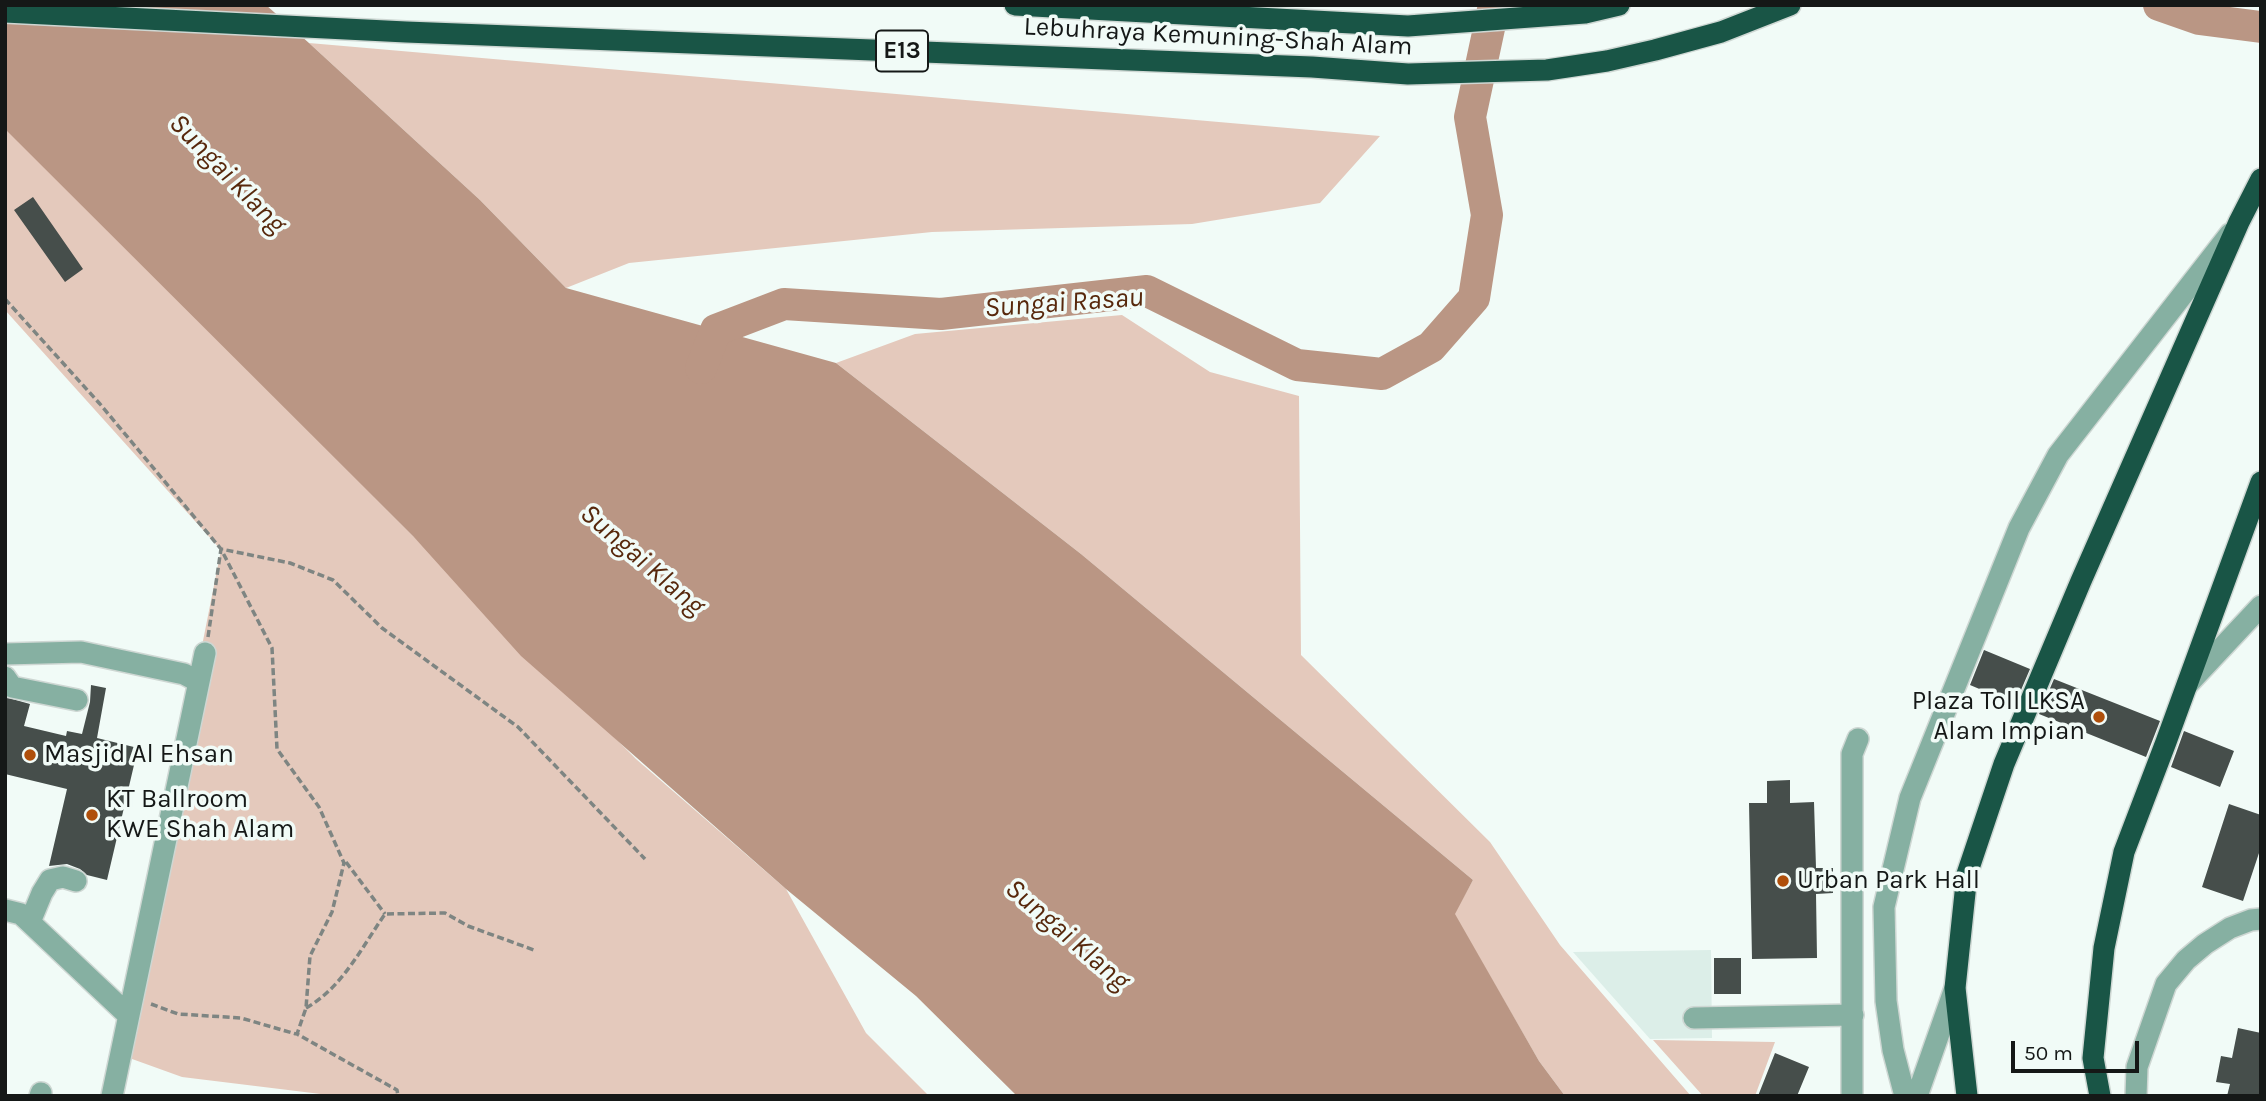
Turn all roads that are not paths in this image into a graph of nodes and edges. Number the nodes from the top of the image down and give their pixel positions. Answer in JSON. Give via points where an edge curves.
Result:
{"nodes":[{"id":1,"x":1015,"y":5,"type":"edge"},
{"id":2,"x":1619,"y":5,"type":"edge"},
{"id":3,"x":1790,"y":5,"type":"edge"},
{"id":4,"x":5,"y":12,"type":"edge"},
{"id":5,"x":2261,"y":179,"type":"edge"},
{"id":6,"x":2239,"y":222,"type":"junction"},
{"id":7,"x":2261,"y":482,"type":"edge"},
{"id":8,"x":2261,"y":606,"type":"edge"},
{"id":9,"x":205,"y":653,"type":"road end"},
{"id":10,"x":5,"y":654,"type":"edge"},
{"id":11,"x":5,"y":677,"type":"edge"},
{"id":12,"x":199,"y":682,"type":"junction"},
{"id":13,"x":2187,"y":685,"type":"junction"},
{"id":14,"x":77,"y":700,"type":"dead end"},
{"id":15,"x":1858,"y":739,"type":"dead end"},
{"id":16,"x":76,"y":881,"type":"dead end"},
{"id":17,"x":5,"y":910,"type":"edge"},
{"id":18,"x":2261,"y":919,"type":"edge"},
{"id":19,"x":30,"y":922,"type":"junction"},
{"id":20,"x":1955,"y":988,"type":"junction"},
{"id":21,"x":130,"y":1007,"type":"junction"},
{"id":22,"x":1853,"y":1015,"type":"junction"},
{"id":23,"x":1694,"y":1018,"type":"dead end"},
{"id":24,"x":112,"y":1096,"type":"edge"},
{"id":25,"x":1852,"y":1096,"type":"edge"},
{"id":26,"x":1905,"y":1096,"type":"edge"},
{"id":27,"x":1917,"y":1096,"type":"edge"},
{"id":28,"x":1967,"y":1096,"type":"edge"},
{"id":29,"x":2100,"y":1096,"type":"edge"},
{"id":30,"x":2136,"y":1096,"type":"edge"}],
"edges":[{"from":1,"to":2,"type":"highway","name":"Lebuhraya Kemuning-Shah Alam","via":[[1409,26],[1585,13]]},
{"from":3,"to":4,"type":"highway","name":"Lebuhraya Kemuning-Shah Alam","number":"E13","via":[[1721,32],[1607,61],[1547,70],[1408,74]]},
{"from":5,"to":6,"type":"highway"},
{"from":6,"to":20,"type":"highway","via":[[2004,764],[1967,874]]},
{"from":6,"to":26,"type":"street","via":[[2058,455],[2019,528],[1910,798],[1884,907],[1886,1001]]},
{"from":7,"to":13,"type":"highway"},
{"from":8,"to":13,"type":"street"},
{"from":9,"to":12,"type":"street"},
{"from":10,"to":12,"type":"street","via":[[81,652],[184,674]]},
{"from":11,"to":14,"type":"street","via":[[12,687]]},
{"from":12,"to":21,"type":"street"},
{"from":13,"to":29,"type":"highway","via":[[2124,852],[2104,948],[2093,1058]]},
{"from":15,"to":22,"type":"street","via":[[1852,754]]},
{"from":16,"to":19,"type":"street","via":[[50,880]]},
{"from":17,"to":19,"type":"street"},
{"from":18,"to":30,"type":"street","via":[[2230,928],[2205,944],[2166,984],[2137,1067]]},
{"from":19,"to":21,"type":"street"},
{"from":20,"to":27,"type":"street"},
{"from":20,"to":28,"type":"highway"},
{"from":21,"to":24,"type":"street"},
{"from":22,"to":23,"type":"street"},
{"from":22,"to":25,"type":"street"}]}
